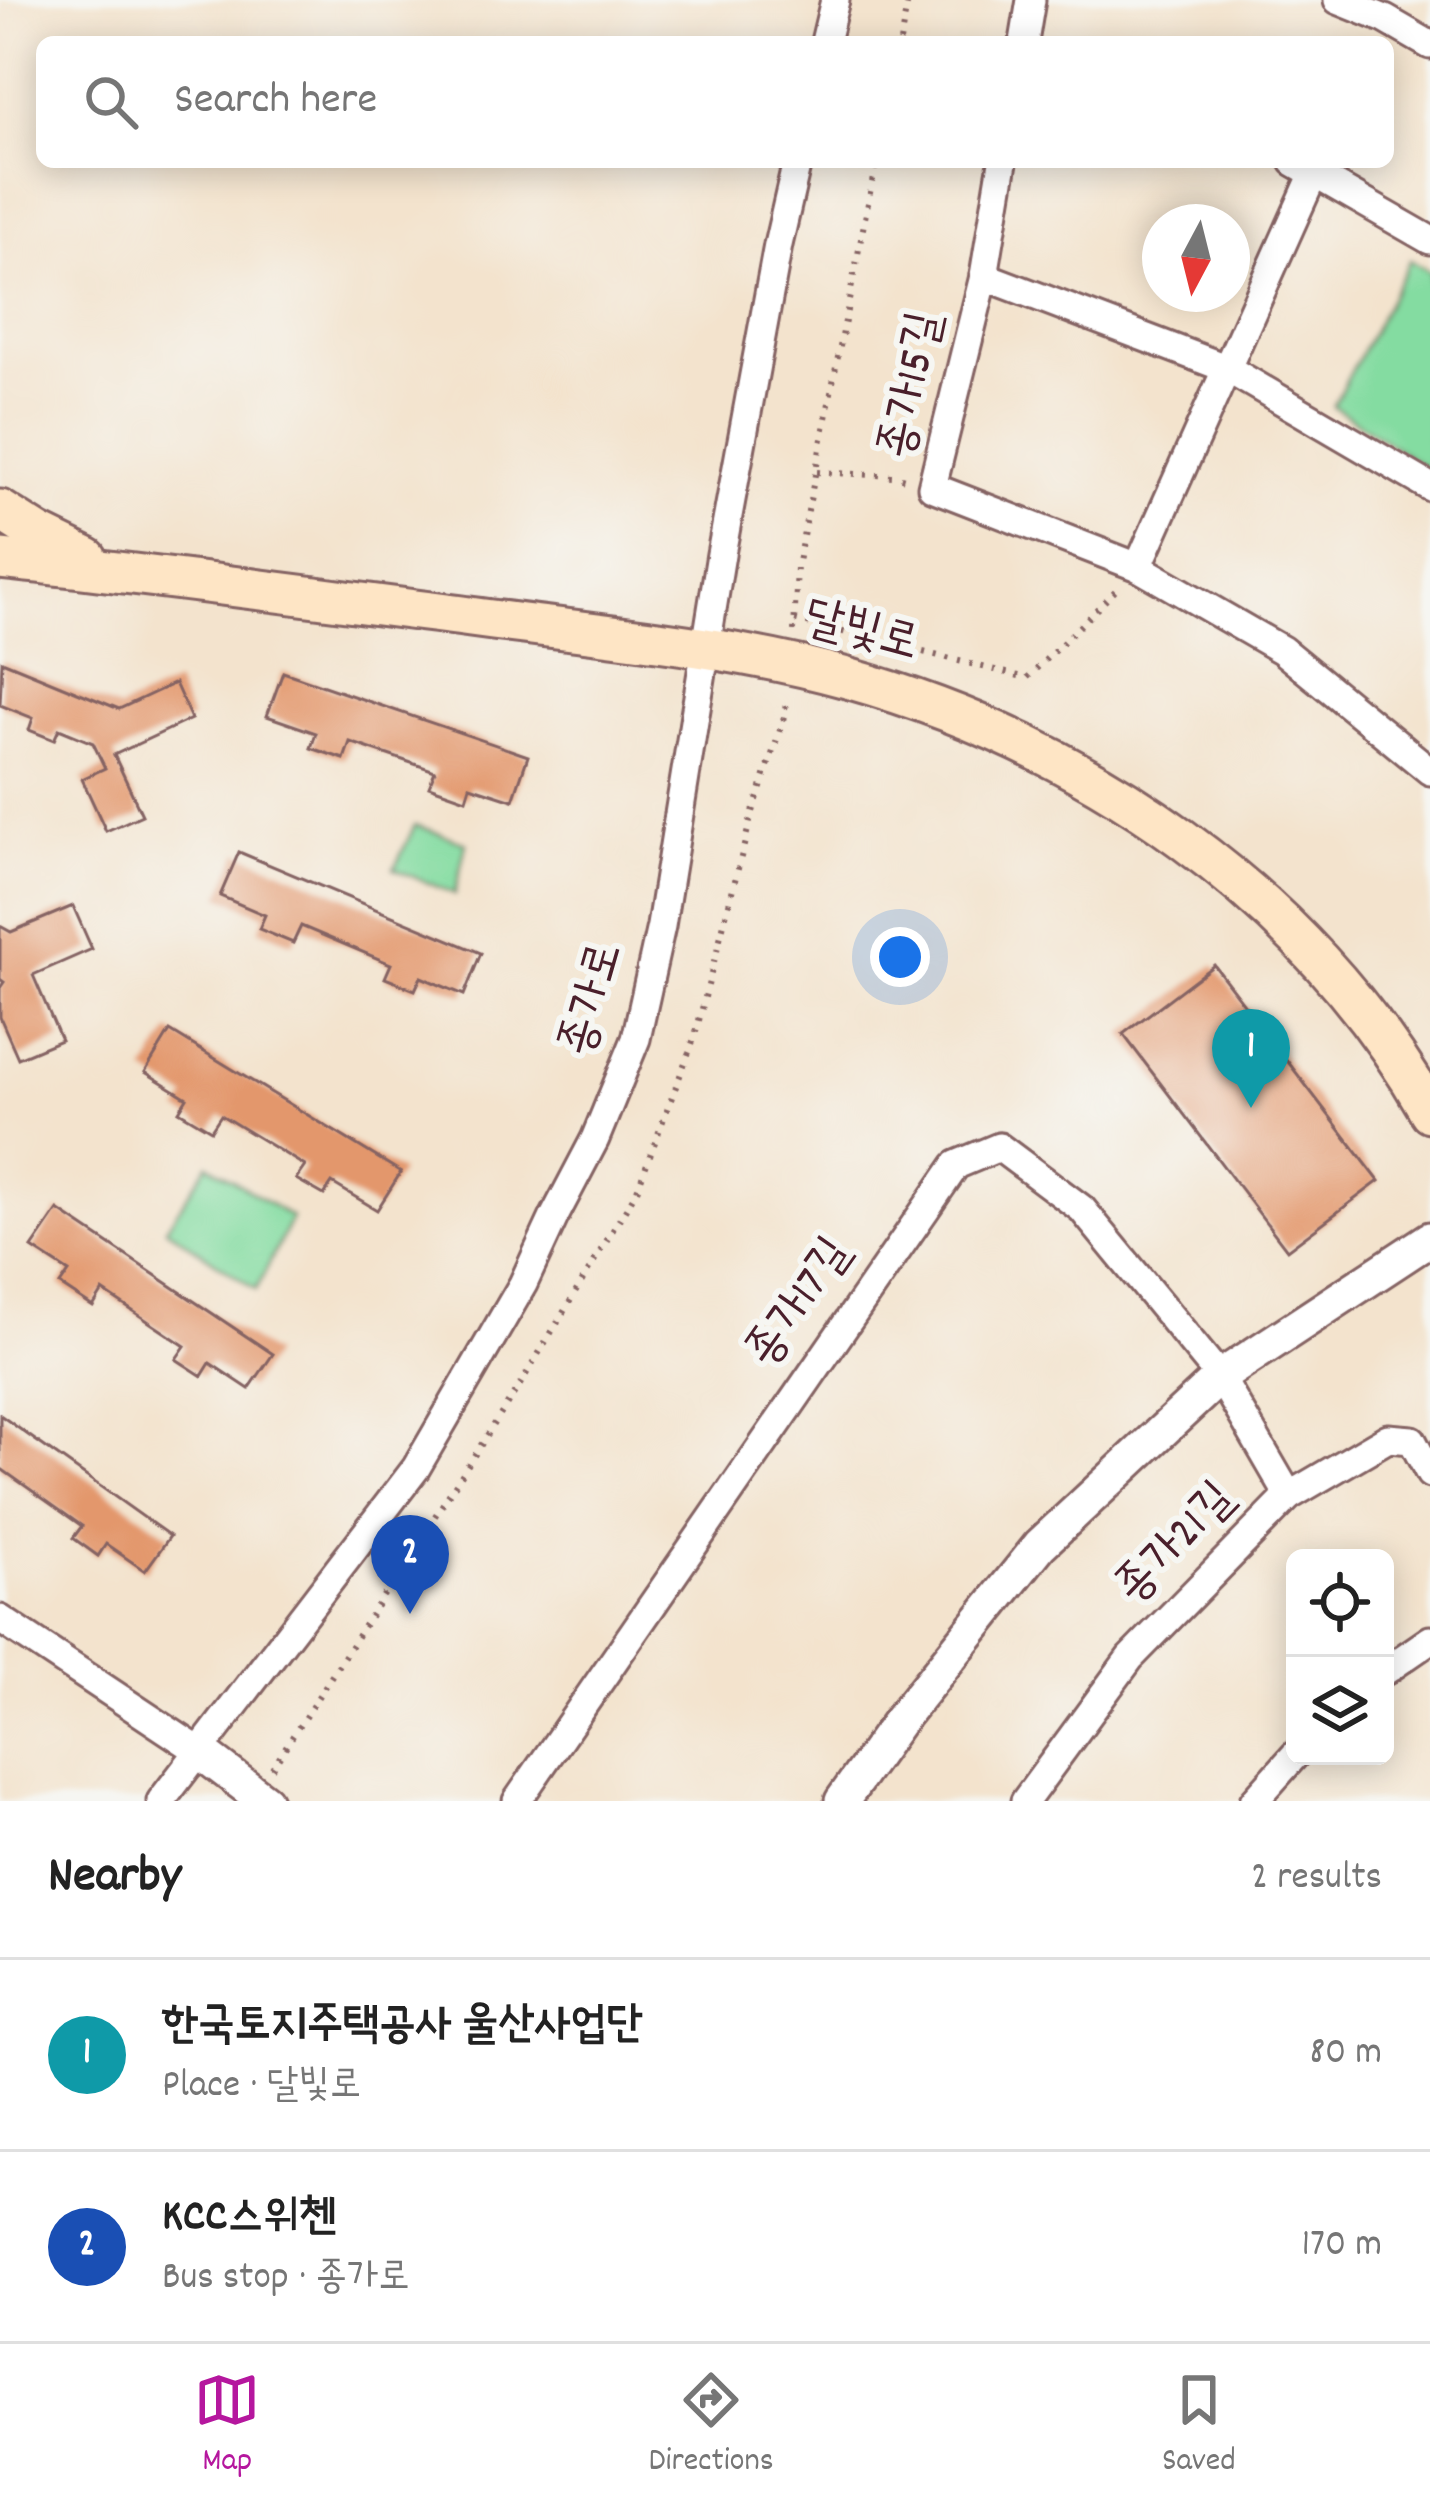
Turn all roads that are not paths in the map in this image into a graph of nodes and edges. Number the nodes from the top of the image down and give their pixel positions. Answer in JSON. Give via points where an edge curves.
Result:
{"nodes":[{"id":1,"x":835,"y":0,"type":"edge"},
{"id":2,"x":1031,"y":0,"type":"edge"},
{"id":3,"x":1338,"y":0,"type":"edge"},
{"id":4,"x":1384,"y":20,"type":"edge"},
{"id":5,"x":826,"y":36,"type":"edge"},
{"id":6,"x":1025,"y":36,"type":"edge"},
{"id":7,"x":1430,"y":45,"type":"edge"},
{"id":8,"x":796,"y":168,"type":"edge"},
{"id":9,"x":1003,"y":168,"type":"edge"},
{"id":10,"x":1308,"y":168,"type":"edge"},
{"id":11,"x":1314,"y":168,"type":"edge"},
{"id":12,"x":1430,"y":240,"type":"edge"},
{"id":13,"x":984,"y":276,"type":"junction"},
{"id":14,"x":1228,"y":369,"type":"junction"},
{"id":15,"x":0,"y":486,"type":"edge"},
{"id":16,"x":1430,"y":487,"type":"edge"},
{"id":17,"x":0,"y":511,"type":"edge"},
{"id":18,"x":38,"y":534,"type":"junction"},
{"id":19,"x":0,"y":559,"type":"edge"},
{"id":20,"x":1138,"y":567,"type":"junction"},
{"id":21,"x":114,"y":570,"type":"junction"},
{"id":22,"x":704,"y":648,"type":"junction"},
{"id":23,"x":1430,"y":771,"type":"edge"},
{"id":24,"x":1430,"y":1112,"type":"edge"},
{"id":25,"x":1430,"y":1239,"type":"edge"},
{"id":26,"x":1220,"y":1377,"type":"junction"},
{"id":27,"x":1430,"y":1474,"type":"edge"},
{"id":28,"x":1289,"y":1496,"type":"junction"},
{"id":29,"x":0,"y":1619,"type":"edge"},
{"id":30,"x":1430,"y":1640,"type":"edge"},
{"id":31,"x":1394,"y":1665,"type":"edge"},
{"id":32,"x":199,"y":1751,"type":"junction"},
{"id":33,"x":1286,"y":1765,"type":"edge"},
{"id":34,"x":260,"y":1797,"type":"edge"},
{"id":35,"x":161,"y":1801,"type":"edge"},
{"id":36,"x":517,"y":1801,"type":"edge"},
{"id":37,"x":842,"y":1801,"type":"edge"},
{"id":38,"x":1025,"y":1801,"type":"edge"},
{"id":39,"x":1254,"y":1801,"type":"edge"}],
"edges":[{"from":1,"to":5,"type":"street"},
{"from":2,"to":6,"type":"street"},
{"from":3,"to":4,"type":"street"},
{"from":4,"to":7,"type":"street"},
{"from":8,"to":22,"type":"street","name":"종가로"},
{"from":9,"to":13,"type":"street","name":"종가15길"},
{"from":10,"to":14,"type":"street"},
{"from":11,"to":12,"type":"street"},
{"from":13,"to":14,"type":"street"},
{"from":13,"to":20,"type":"street","name":"종가15길","via":[[932,487]]},
{"from":14,"to":16,"type":"street"},
{"from":14,"to":20,"type":"street"},
{"from":15,"to":18,"type":"main road"},
{"from":17,"to":18,"type":"main road","name":"달빛로"},
{"from":18,"to":21,"type":"main road","name":"달빛로"},
{"from":19,"to":21,"type":"main road","name":"달빛로"},
{"from":20,"to":23,"type":"street","name":"종가15길","via":[[1282,650]]},
{"from":21,"to":22,"type":"main road","name":"달빛로"},
{"from":22,"to":24,"type":"main road","name":"달빛로","via":[[943,708],[1156,819],[1306,945],[1375,1025]]},
{"from":22,"to":32,"type":"street","name":"종가로","via":[[656,949],[636,1039],[596,1139],[416,1468]]},
{"from":25,"to":26,"type":"street"},
{"from":26,"to":28,"type":"street"},
{"from":26,"to":36,"type":"street","name":"종가17길","via":[[1082,1209],[999,1147],[956,1165]]},
{"from":26,"to":37,"type":"street","via":[[1040,1545]]},
{"from":27,"to":28,"type":"street","name":"종가21길","via":[[1412,1440],[1388,1438]]},
{"from":28,"to":38,"type":"street","name":"종가21길","via":[[1130,1658]]},
{"from":29,"to":32,"type":"street"},
{"from":30,"to":31,"type":"street"},
{"from":32,"to":34,"type":"street"},
{"from":32,"to":35,"type":"street","name":"종가로"},
{"from":33,"to":39,"type":"street"}]}
